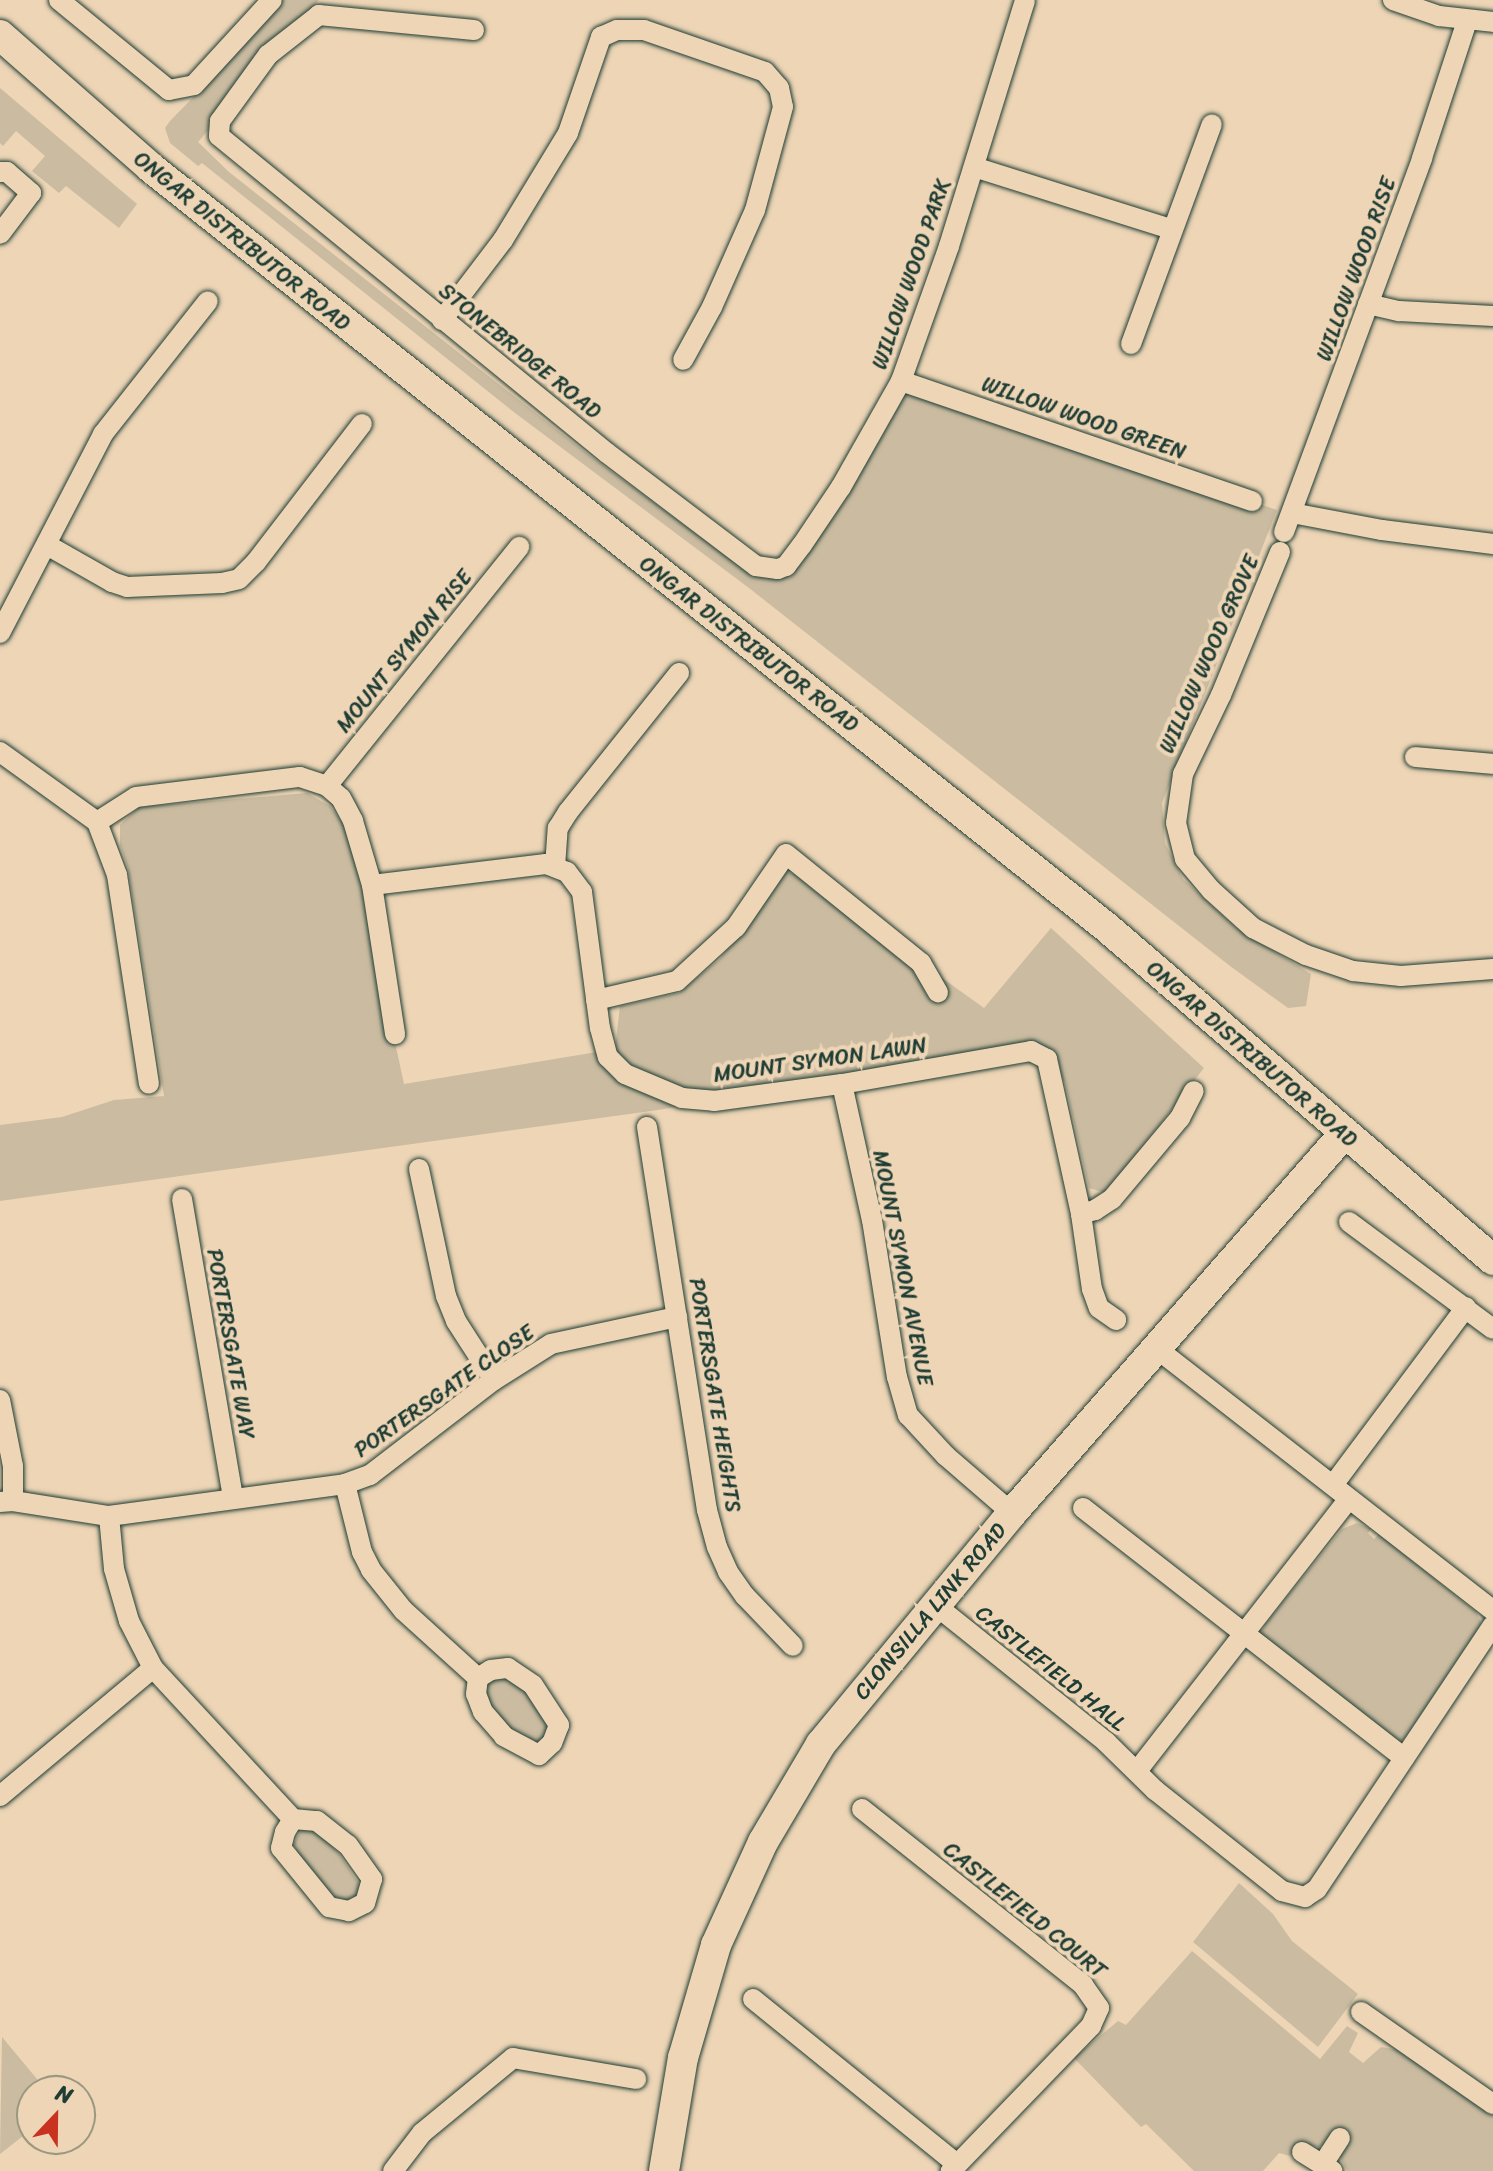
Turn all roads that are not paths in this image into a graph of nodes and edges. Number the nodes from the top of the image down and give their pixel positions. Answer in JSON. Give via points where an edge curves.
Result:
{"nodes":[{"id":1,"x":59,"y":0,"type":"edge"},
{"id":2,"x":272,"y":0,"type":"edge"},
{"id":3,"x":1025,"y":0,"type":"edge"},
{"id":4,"x":1393,"y":0,"type":"edge"},
{"id":5,"x":1467,"y":21,"type":"junction"},
{"id":6,"x":1493,"y":22,"type":"edge"},
{"id":7,"x":474,"y":30,"type":"dead end"},
{"id":8,"x":0,"y":35,"type":"edge"},
{"id":9,"x":1212,"y":124,"type":"dead end"},
{"id":10,"x":974,"y":167,"type":"junction"},
{"id":11,"x":0,"y":172,"type":"edge"},
{"id":12,"x":1171,"y":229,"type":"junction"},
{"id":13,"x":0,"y":234,"type":"edge"},
{"id":14,"x":208,"y":301,"type":"dead end"},
{"id":15,"x":1368,"y":304,"type":"junction"},
{"id":16,"x":1493,"y":316,"type":"edge"},
{"id":17,"x":442,"y":320,"type":"junction"},
{"id":18,"x":1131,"y":344,"type":"dead end"},
{"id":19,"x":683,"y":360,"type":"dead end"},
{"id":20,"x":901,"y":381,"type":"junction"},
{"id":21,"x":362,"y":424,"type":"dead end"},
{"id":22,"x":1252,"y":501,"type":"dead end"},
{"id":23,"x":1292,"y":513,"type":"junction"},
{"id":24,"x":1282,"y":542,"type":"joint"},
{"id":25,"x":1493,"y":544,"type":"edge"},
{"id":26,"x":47,"y":545,"type":"junction"},
{"id":27,"x":802,"y":545,"type":"joint"},
{"id":28,"x":519,"y":547,"type":"dead end"},
{"id":29,"x":0,"y":633,"type":"edge"},
{"id":30,"x":679,"y":673,"type":"dead end"},
{"id":31,"x":0,"y":752,"type":"edge"},
{"id":32,"x":1415,"y":757,"type":"dead end"},
{"id":33,"x":1493,"y":764,"type":"edge"},
{"id":34,"x":327,"y":786,"type":"junction"},
{"id":35,"x":97,"y":822,"type":"junction"},
{"id":36,"x":555,"y":867,"type":"junction"},
{"id":37,"x":372,"y":885,"type":"junction"},
{"id":38,"x":1493,"y":969,"type":"edge"},
{"id":39,"x":938,"y":992,"type":"dead end"},
{"id":40,"x":596,"y":1000,"type":"junction"},
{"id":41,"x":395,"y":1034,"type":"dead end"},
{"id":42,"x":149,"y":1084,"type":"dead end"},
{"id":43,"x":842,"y":1084,"type":"junction"},
{"id":44,"x":1194,"y":1091,"type":"dead end"},
{"id":45,"x":647,"y":1127,"type":"dead end"},
{"id":46,"x":1344,"y":1134,"type":"junction"},
{"id":47,"x":419,"y":1169,"type":"dead end"},
{"id":48,"x":182,"y":1199,"type":"dead end"},
{"id":49,"x":1081,"y":1214,"type":"junction"},
{"id":50,"x":1349,"y":1222,"type":"dead end"},
{"id":51,"x":1493,"y":1260,"type":"edge"},
{"id":52,"x":1466,"y":1307,"type":"junction"},
{"id":53,"x":677,"y":1317,"type":"junction"},
{"id":54,"x":1116,"y":1320,"type":"dead end"},
{"id":55,"x":1493,"y":1329,"type":"edge"},
{"id":56,"x":1156,"y":1348,"type":"junction"},
{"id":57,"x":494,"y":1380,"type":"junction"},
{"id":58,"x":0,"y":1400,"type":"edge"},
{"id":59,"x":345,"y":1484,"type":"junction"},
{"id":60,"x":1333,"y":1485,"type":"junction"},
{"id":61,"x":233,"y":1497,"type":"junction"},
{"id":62,"x":1349,"y":1499,"type":"junction"},
{"id":63,"x":6,"y":1501,"type":"edge"},
{"id":64,"x":1083,"y":1508,"type":"dead end"},
{"id":65,"x":1012,"y":1513,"type":"junction"},
{"id":66,"x":109,"y":1516,"type":"junction"},
{"id":67,"x":934,"y":1604,"type":"junction"},
{"id":68,"x":1493,"y":1610,"type":"edge"},
{"id":69,"x":1493,"y":1625,"type":"edge"},
{"id":70,"x":1244,"y":1633,"type":"junction"},
{"id":71,"x":793,"y":1646,"type":"dead end"},
{"id":72,"x":153,"y":1668,"type":"junction"},
{"id":73,"x":478,"y":1678,"type":"junction"},
{"id":74,"x":1404,"y":1758,"type":"junction"},
{"id":75,"x":1137,"y":1771,"type":"junction"},
{"id":76,"x":0,"y":1796,"type":"edge"},
{"id":77,"x":862,"y":1809,"type":"dead end"},
{"id":78,"x":293,"y":1819,"type":"junction"},
{"id":79,"x":753,"y":1999,"type":"dead end"},
{"id":80,"x":1361,"y":2012,"type":"dead end"},
{"id":81,"x":636,"y":2079,"type":"dead end"},
{"id":82,"x":1493,"y":2104,"type":"edge"},
{"id":83,"x":1340,"y":2138,"type":"dead end"},
{"id":84,"x":1302,"y":2152,"type":"dead end"},
{"id":85,"x":954,"y":2168,"type":"edge"},
{"id":86,"x":1328,"y":2168,"type":"edge"},
{"id":87,"x":393,"y":2171,"type":"edge"},
{"id":88,"x":664,"y":2171,"type":"edge"}],
"edges":[{"from":1,"to":2,"type":"street","via":[[169,90],[194,85]]},
{"from":3,"to":10,"type":"street","name":"WILLOW WOOD PARK"},
{"from":4,"to":5,"type":"street"},
{"from":5,"to":6,"type":"street"},
{"from":5,"to":15,"type":"street","name":"WILLOW WOOD RISE"},
{"from":7,"to":17,"type":"street","name":"STONEBRIDGE ROAD","via":[[319,15],[268,55],[218,129],[219,136]]},
{"from":8,"to":46,"type":"street","name":"ONGAR DISTRIBUTOR ROAD","via":[[150,167],[1105,926]]},
{"from":9,"to":12,"type":"street"},
{"from":10,"to":12,"type":"street"},
{"from":10,"to":20,"type":"street","name":"WILLOW WOOD PARK"},
{"from":11,"to":13,"type":"street","via":[[31,193]]},
{"from":12,"to":18,"type":"street"},
{"from":14,"to":26,"type":"street","via":[[103,434]]},
{"from":15,"to":16,"type":"street","via":[[1399,311]]},
{"from":15,"to":23,"type":"street","name":"WILLOW WOOD RISE"},
{"from":17,"to":19,"type":"street","via":[[503,240],[568,133],[601,37],[617,30],[644,30],[765,72],[779,88],[783,107],[755,210]]},
{"from":17,"to":27,"type":"street","name":"STONEBRIDGE ROAD","via":[[756,566],[786,566]]},
{"from":20,"to":22,"type":"street","name":"WILLOW WOOD GREEN"},
{"from":20,"to":27,"type":"street","name":"WILLOW WOOD PARK"},
{"from":21,"to":26,"type":"street","via":[[239,579],[127,587]]},
{"from":23,"to":24,"type":"street","name":"WILLOW WOOD RISE"},
{"from":23,"to":25,"type":"street"},
{"from":24,"to":38,"type":"street","name":"WILLOW WOOD GROVE","via":[[1183,774],[1176,823],[1185,859],[1253,928],[1306,955],[1353,971],[1401,976]]},
{"from":26,"to":29,"type":"street"},
{"from":28,"to":34,"type":"street","name":"MOUNT SYMON RISE"},
{"from":30,"to":36,"type":"street","via":[[568,812],[554,842]]},
{"from":31,"to":35,"type":"street"},
{"from":32,"to":33,"type":"street"},
{"from":34,"to":35,"type":"street","via":[[300,777],[136,797]]},
{"from":34,"to":37,"type":"street","via":[[341,798],[353,821]]},
{"from":35,"to":42,"type":"street","via":[[117,875]]},
{"from":36,"to":37,"type":"street"},
{"from":36,"to":40,"type":"street","name":"MOUNT SYMON LAWN","via":[[567,872],[582,892]]},
{"from":37,"to":41,"type":"street"},
{"from":39,"to":40,"type":"street","via":[[921,963],[786,854],[736,927],[677,981]]},
{"from":40,"to":43,"type":"street","name":"MOUNT SYMON LAWN","via":[[608,1057],[625,1074],[682,1098],[714,1101]]},
{"from":43,"to":49,"type":"street","name":"MOUNT SYMON LAWN","via":[[1031,1051],[1047,1059]]},
{"from":43,"to":65,"type":"street","name":"MOUNT SYMON AVENUE","via":[[908,1415]]},
{"from":44,"to":49,"type":"street","via":[[1180,1118],[1112,1199]]},
{"from":45,"to":53,"type":"street","name":"PORTERSGATE HEIGHTS"},
{"from":46,"to":51,"type":"street","name":"ONGAR DISTRIBUTOR ROAD"},
{"from":46,"to":56,"type":"street","name":"CLONSILLA LINK ROAD"},
{"from":47,"to":57,"type":"street","via":[[446,1296]]},
{"from":48,"to":61,"type":"street","name":"PORTERSGATE WAY"},
{"from":49,"to":54,"type":"street","name":"MOUNT SYMON LAWN","via":[[1092,1289],[1099,1308]]},
{"from":50,"to":52,"type":"street"},
{"from":52,"to":55,"type":"street"},
{"from":52,"to":60,"type":"street"},
{"from":53,"to":57,"type":"street","name":"PORTERSGATE CLOSE","via":[[551,1344]]},
{"from":53,"to":71,"type":"street","name":"PORTERSGATE HEIGHTS","via":[[717,1547],[745,1596]]},
{"from":56,"to":60,"type":"street"},
{"from":56,"to":65,"type":"street","name":"CLONSILLA LINK ROAD"},
{"from":57,"to":59,"type":"street","name":"PORTERSGATE CLOSE","via":[[370,1475]]},
{"from":58,"to":63,"type":"street","via":[[13,1466]]},
{"from":59,"to":61,"type":"street","name":"PORTERSGATE CLOSE"},
{"from":59,"to":73,"type":"street","via":[[371,1570],[403,1610]]},
{"from":60,"to":62,"type":"street"},
{"from":61,"to":66,"type":"street","name":"PORTERSGATE CLOSE"},
{"from":62,"to":68,"type":"street"},
{"from":62,"to":70,"type":"street"},
{"from":63,"to":66,"type":"street","name":"PORTERSGATE CLOSE"},
{"from":64,"to":70,"type":"street"},
{"from":65,"to":67,"type":"street","name":"CLONSILLA LINK ROAD"},
{"from":66,"to":72,"type":"street","via":[[129,1621]]},
{"from":67,"to":75,"type":"street","name":"CASTLEFIELD HALL"},
{"from":67,"to":88,"type":"street","name":"CLONSILLA LINK ROAD","via":[[821,1744],[743,1883],[699,1993]]},
{"from":69,"to":74,"type":"street","name":"CASTLEFIELD HALL"},
{"from":70,"to":74,"type":"street"},
{"from":70,"to":75,"type":"street"},
{"from":72,"to":76,"type":"street"},
{"from":72,"to":78,"type":"street"},
{"from":73,"to":73,"type":"street","via":[[508,1668],[533,1685],[559,1725],[552,1743],[539,1755],[504,1736],[483,1712],[476,1694]]},
{"from":74,"to":75,"type":"street","name":"CASTLEFIELD HALL","via":[[1317,1889],[1305,1897],[1282,1891]]},
{"from":77,"to":85,"type":"street","name":"CASTLEFIELD COURT","via":[[1083,1985],[1099,2008],[1091,2026]]},
{"from":78,"to":78,"type":"street","via":[[317,1821],[348,1845],[372,1879],[365,1903],[349,1911],[329,1907],[281,1848]]},
{"from":79,"to":85,"type":"street","name":"CASTLEFIELD COURT"},
{"from":80,"to":82,"type":"street"},
{"from":81,"to":87,"type":"street","via":[[513,2058],[422,2133]]},
{"from":83,"to":86,"type":"street"},
{"from":84,"to":86,"type":"street"}]}
